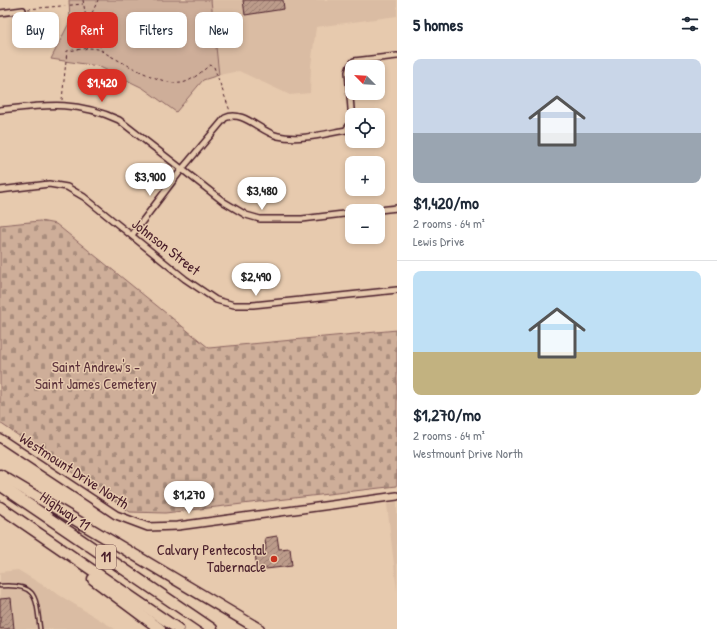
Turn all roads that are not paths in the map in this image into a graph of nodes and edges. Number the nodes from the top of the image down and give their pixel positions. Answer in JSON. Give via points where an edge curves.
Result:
{"nodes":[{"id":1,"x":23,"y":10,"type":"road end"},
{"id":2,"x":0,"y":13,"type":"edge"},
{"id":3,"x":397,"y":56,"type":"edge"},
{"id":4,"x":351,"y":108,"type":"edge"},
{"id":5,"x":0,"y":110,"type":"edge"},
{"id":6,"x":345,"y":130,"type":"edge"},
{"id":7,"x":182,"y":169,"type":"junction"},
{"id":8,"x":0,"y":190,"type":"edge"},
{"id":9,"x":397,"y":208,"type":"edge"},
{"id":10,"x":385,"y":209,"type":"edge"},
{"id":11,"x":345,"y":214,"type":"edge"},
{"id":12,"x":132,"y":235,"type":"junction"},
{"id":13,"x":397,"y":290,"type":"edge"},
{"id":14,"x":0,"y":438,"type":"edge"},
{"id":15,"x":0,"y":475,"type":"edge"},
{"id":16,"x":0,"y":485,"type":"edge"},
{"id":17,"x":397,"y":496,"type":"edge"},
{"id":18,"x":0,"y":508,"type":"edge"},
{"id":19,"x":68,"y":554,"type":"junction"},
{"id":20,"x":0,"y":586,"type":"edge"},
{"id":21,"x":40,"y":629,"type":"edge"},
{"id":22,"x":160,"y":629,"type":"edge"},
{"id":23,"x":178,"y":629,"type":"edge"},
{"id":24,"x":212,"y":629,"type":"edge"},
{"id":25,"x":260,"y":629,"type":"edge"}],
"edges":[{"from":1,"to":2,"type":"street"},
{"from":3,"to":4,"type":"street","via":[[354,61],[348,72]]},
{"from":5,"to":7,"type":"street","via":[[62,104],[101,112],[119,120]]},
{"from":6,"to":7,"type":"street","via":[[297,138],[278,136],[232,114],[219,123]]},
{"from":7,"to":11,"type":"street","via":[[224,202],[246,215],[260,219],[302,219]]},
{"from":7,"to":12,"type":"street"},
{"from":8,"to":12,"type":"street","name":"Johnson Street","via":[[49,184],[67,187],[84,197]]},
{"from":9,"to":10,"type":"street"},
{"from":12,"to":13,"type":"street","name":"Johnson Street","via":[[185,279],[216,300],[234,305],[253,306]]},
{"from":14,"to":17,"type":"street","name":"Westmount Drive North","via":[[116,515],[148,527],[178,526]]},
{"from":15,"to":25,"type":"highway"},
{"from":16,"to":24,"type":"highway","name":"Highway 11","number":"11"},
{"from":18,"to":19,"type":"highway","number":"11"},
{"from":19,"to":22,"type":"highway","via":[[87,574]]},
{"from":19,"to":23,"type":"highway","number":"11"},
{"from":20,"to":21,"type":"lane","via":[[14,585],[31,592],[36,600]]}]}
